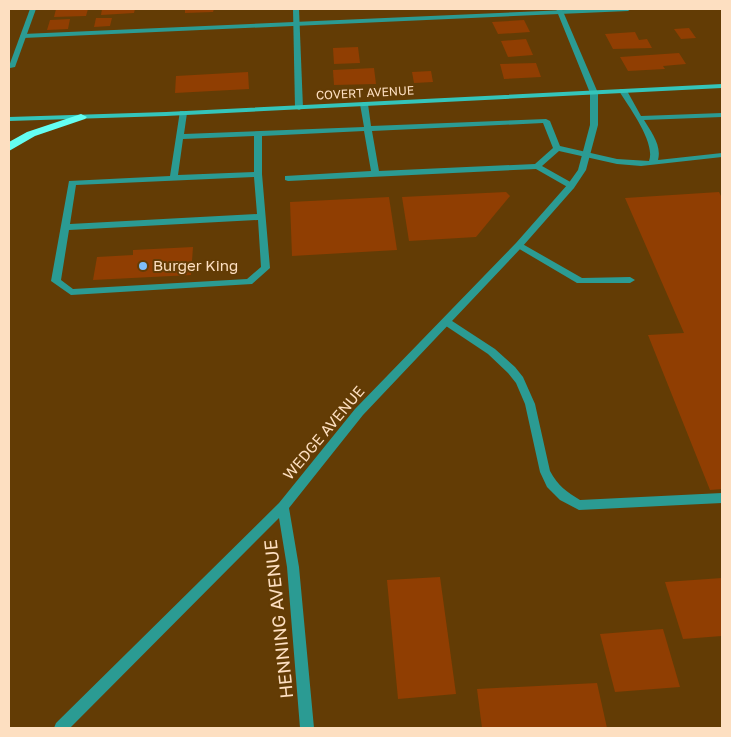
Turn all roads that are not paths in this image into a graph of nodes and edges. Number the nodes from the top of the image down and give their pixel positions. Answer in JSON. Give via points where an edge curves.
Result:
{"nodes":[{"id":1,"x":32,"y":9,"type":"edge"},
{"id":2,"x":296,"y":9,"type":"edge"},
{"id":3,"x":628,"y":9,"type":"edge"},
{"id":4,"x":560,"y":10,"type":"edge"},
{"id":5,"x":296,"y":24,"type":"junction"},
{"id":6,"x":23,"y":36,"type":"junction"},
{"id":7,"x":12,"y":67,"type":"dead end"},
{"id":8,"x":722,"y":86,"type":"edge"},
{"id":9,"x":623,"y":91,"type":"junction"},
{"id":10,"x":594,"y":93,"type":"junction"},
{"id":11,"x":364,"y":104,"type":"junction"},
{"id":12,"x":300,"y":108,"type":"junction"},
{"id":13,"x":183,"y":113,"type":"junction"},
{"id":14,"x":722,"y":115,"type":"edge"},
{"id":15,"x":81,"y":117,"type":"junction"},
{"id":16,"x":639,"y":118,"type":"junction"},
{"id":17,"x":9,"y":119,"type":"edge"},
{"id":18,"x":368,"y":129,"type":"junction"},
{"id":19,"x":258,"y":134,"type":"junction"},
{"id":20,"x":180,"y":137,"type":"junction"},
{"id":21,"x":9,"y":147,"type":"edge"},
{"id":22,"x":557,"y":148,"type":"junction"},
{"id":23,"x":586,"y":153,"type":"junction"},
{"id":24,"x":722,"y":155,"type":"edge"},
{"id":25,"x":652,"y":163,"type":"junction"},
{"id":26,"x":537,"y":166,"type":"junction"},
{"id":27,"x":258,"y":174,"type":"junction"},
{"id":28,"x":375,"y":174,"type":"junction"},
{"id":29,"x":174,"y":178,"type":"junction"},
{"id":30,"x":288,"y":178,"type":"dead end"},
{"id":31,"x":571,"y":186,"type":"junction"},
{"id":32,"x":262,"y":216,"type":"junction"},
{"id":33,"x":65,"y":227,"type":"junction"},
{"id":34,"x":519,"y":245,"type":"junction"},
{"id":35,"x":630,"y":280,"type":"dead end"},
{"id":36,"x":446,"y":322,"type":"junction"},
{"id":37,"x":722,"y":498,"type":"edge"},
{"id":38,"x":283,"y":506,"type":"junction"},
{"id":39,"x":61,"y":728,"type":"edge"},
{"id":40,"x":307,"y":728,"type":"edge"}],
"edges":[{"from":1,"to":6,"type":"street"},
{"from":2,"to":5,"type":"street"},
{"from":3,"to":4,"type":"street"},
{"from":4,"to":5,"type":"street"},
{"from":4,"to":10,"type":"street"},
{"from":5,"to":6,"type":"street"},
{"from":5,"to":12,"type":"street"},
{"from":6,"to":7,"type":"street"},
{"from":8,"to":9,"type":"main road","name":"COVERT AVENUE"},
{"from":9,"to":10,"type":"main road","name":"COVERT AVENUE"},
{"from":9,"to":16,"type":"street"},
{"from":10,"to":11,"type":"main road","name":"COVERT AVENUE"},
{"from":10,"to":23,"type":"street","name":"WEDGE AVENUE","via":[[594,126]]},
{"from":11,"to":12,"type":"main road","name":"COVERT AVENUE"},
{"from":11,"to":18,"type":"street"},
{"from":12,"to":13,"type":"main road","name":"COVERT AVENUE"},
{"from":13,"to":15,"type":"main road","name":"COVERT AVENUE"},
{"from":13,"to":20,"type":"street"},
{"from":14,"to":16,"type":"street"},
{"from":15,"to":17,"type":"main road","name":"COVERT AVENUE"},
{"from":15,"to":21,"type":"highway","via":[[32,134]]},
{"from":16,"to":25,"type":"street","via":[[656,151]]},
{"from":18,"to":19,"type":"street"},
{"from":18,"to":22,"type":"street","via":[[546,121]]},
{"from":18,"to":28,"type":"street"},
{"from":19,"to":20,"type":"street"},
{"from":19,"to":27,"type":"street"},
{"from":20,"to":29,"type":"street"},
{"from":22,"to":23,"type":"street"},
{"from":22,"to":26,"type":"street"},
{"from":23,"to":25,"type":"street","via":[[624,162]]},
{"from":23,"to":31,"type":"street","name":"WEDGE AVENUE","via":[[582,170]]},
{"from":24,"to":25,"type":"street"},
{"from":26,"to":28,"type":"street"},
{"from":26,"to":31,"type":"street"},
{"from":27,"to":29,"type":"street"},
{"from":27,"to":32,"type":"street"},
{"from":28,"to":30,"type":"street"},
{"from":29,"to":33,"type":"street","via":[[72,183]]},
{"from":31,"to":34,"type":"street","name":"WEDGE AVENUE"},
{"from":32,"to":33,"type":"street"},
{"from":32,"to":33,"type":"street","via":[[266,268],[249,282],[71,292],[56,281]]},
{"from":34,"to":35,"type":"street","via":[[580,281]]},
{"from":34,"to":36,"type":"street","name":"WEDGE AVENUE"},
{"from":36,"to":37,"type":"street","via":[[491,351],[511,369],[526,392],[547,478],[559,493],[579,505]]},
{"from":36,"to":38,"type":"street","name":"WEDGE AVENUE","via":[[359,412]]},
{"from":38,"to":39,"type":"street","name":"WEDGE AVENUE"},
{"from":38,"to":40,"type":"street","name":"HENNING AVENUE","via":[[293,568]]}]}
